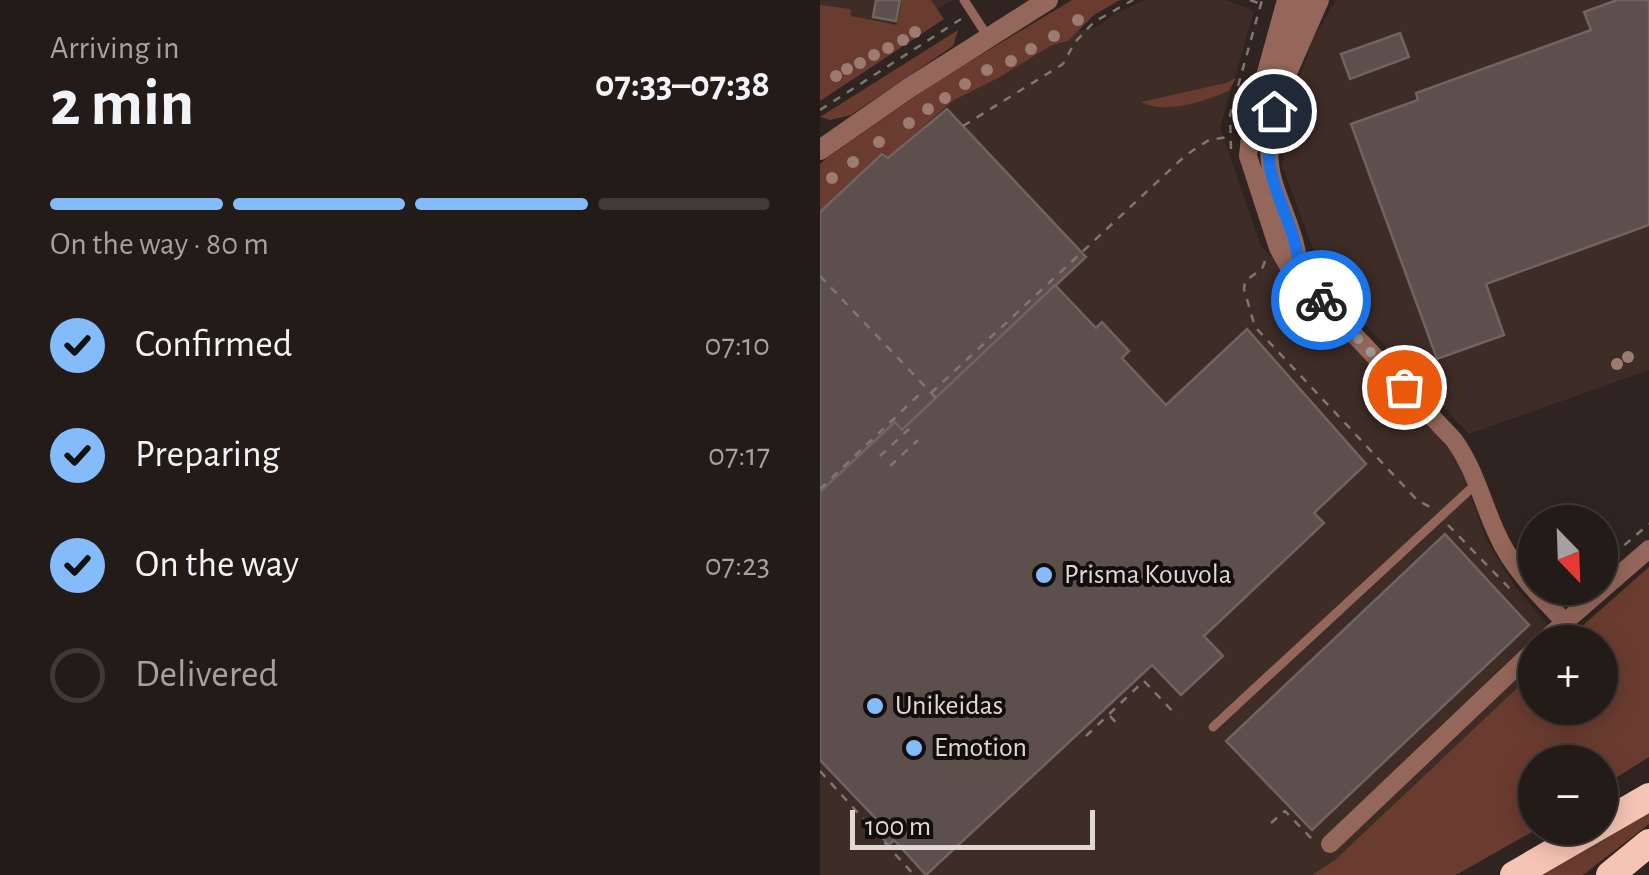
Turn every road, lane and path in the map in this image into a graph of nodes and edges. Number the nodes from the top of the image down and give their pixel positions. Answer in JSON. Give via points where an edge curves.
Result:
{"nodes":[{"id":1,"x":964,"y":0,"type":"edge"},
{"id":2,"x":1048,"y":0,"type":"edge"},
{"id":3,"x":1132,"y":0,"type":"edge"},
{"id":4,"x":1250,"y":0,"type":"edge"},
{"id":5,"x":1286,"y":0,"type":"edge"},
{"id":6,"x":1304,"y":0,"type":"edge"},
{"id":7,"x":1319,"y":0,"type":"edge"},
{"id":8,"x":1262,"y":2,"type":"edge"},
{"id":9,"x":972,"y":12,"type":"junction"},
{"id":10,"x":988,"y":37,"type":"junction"},
{"id":11,"x":1279,"y":90,"type":"junction"},
{"id":12,"x":820,"y":110,"type":"edge"},
{"id":13,"x":963,"y":126,"type":"dead end"},
{"id":14,"x":1229,"y":137,"type":"junction"},
{"id":15,"x":820,"y":150,"type":"edge"},
{"id":16,"x":1235,"y":160,"type":"dead end"},
{"id":17,"x":1266,"y":259,"type":"dead end"},
{"id":18,"x":820,"y":276,"type":"edge"},
{"id":19,"x":1299,"y":276,"type":"junction"},
{"id":20,"x":926,"y":388,"type":"junction"},
{"id":21,"x":931,"y":393,"type":"junction"},
{"id":22,"x":936,"y":398,"type":"dead end"},
{"id":23,"x":909,"y":429,"type":"dead end"},
{"id":24,"x":918,"y":440,"type":"dead end"},
{"id":25,"x":880,"y":456,"type":"dead end"},
{"id":26,"x":890,"y":466,"type":"dead end"},
{"id":27,"x":1477,"y":483,"type":"junction"},
{"id":28,"x":820,"y":489,"type":"edge"},
{"id":29,"x":1431,"y":508,"type":"dead end"},
{"id":30,"x":1446,"y":522,"type":"dead end"},
{"id":31,"x":1649,"y":524,"type":"edge"},
{"id":32,"x":1649,"y":549,"type":"edge"},
{"id":33,"x":1618,"y":551,"type":"edge"},
{"id":34,"x":1514,"y":594,"type":"dead end"},
{"id":35,"x":1564,"y":621,"type":"junction"},
{"id":36,"x":1560,"y":625,"type":"edge"},
{"id":37,"x":1518,"y":665,"type":"edge"},
{"id":38,"x":1108,"y":715,"type":"junction"},
{"id":39,"x":1177,"y":716,"type":"dead end"},
{"id":40,"x":1119,"y":726,"type":"dead end"},
{"id":41,"x":1213,"y":727,"type":"dead end"},
{"id":42,"x":1086,"y":736,"type":"dead end"},
{"id":43,"x":820,"y":771,"type":"edge"},
{"id":44,"x":1649,"y":797,"type":"edge"},
{"id":45,"x":1271,"y":823,"type":"dead end"},
{"id":46,"x":1330,"y":844,"type":"joint"},
{"id":47,"x":1649,"y":844,"type":"edge"},
{"id":48,"x":914,"y":875,"type":"edge"},
{"id":49,"x":1514,"y":875,"type":"edge"},
{"id":50,"x":1610,"y":875,"type":"edge"}],
"edges":[{"from":1,"to":9,"type":"lane"},
{"from":2,"to":10,"type":"street"},
{"from":3,"to":13,"type":"path","via":[[1094,22],[1063,64]]},
{"from":4,"to":8,"type":"path"},
{"from":5,"to":19,"type":"street","via":[[1248,156],[1278,248]]},
{"from":6,"to":11,"type":"street"},
{"from":7,"to":11,"type":"street"},
{"from":8,"to":14,"type":"path"},
{"from":9,"to":10,"type":"lane"},
{"from":9,"to":12,"type":"path"},
{"from":10,"to":15,"type":"street"},
{"from":11,"to":19,"type":"street","via":[[1270,166]]},
{"from":14,"to":16,"type":"path"},
{"from":14,"to":21,"type":"path","via":[[1186,155]]},
{"from":17,"to":29,"type":"path","via":[[1245,280],[1254,327]]},
{"from":18,"to":20,"type":"path"},
{"from":19,"to":27,"type":"street","via":[[1454,440]]},
{"from":20,"to":21,"type":"path"},
{"from":20,"to":28,"type":"path"},
{"from":21,"to":22,"type":"path"},
{"from":23,"to":25,"type":"path"},
{"from":24,"to":26,"type":"path"},
{"from":27,"to":35,"type":"street","via":[[1512,561]]},
{"from":27,"to":41,"type":"lane"},
{"from":30,"to":34,"type":"path"},
{"from":31,"to":33,"type":"path"},
{"from":32,"to":35,"type":"street"},
{"from":35,"to":36,"type":"street"},
{"from":37,"to":46,"type":"street"},
{"from":38,"to":39,"type":"path","via":[[1144,681]]},
{"from":38,"to":40,"type":"path"},
{"from":38,"to":42,"type":"path"},
{"from":43,"to":48,"type":"path"},
{"from":44,"to":49,"type":"highway"},
{"from":45,"to":46,"type":"path","via":[[1285,810],[1314,841],[1321,834]]},
{"from":47,"to":50,"type":"highway"}]}
